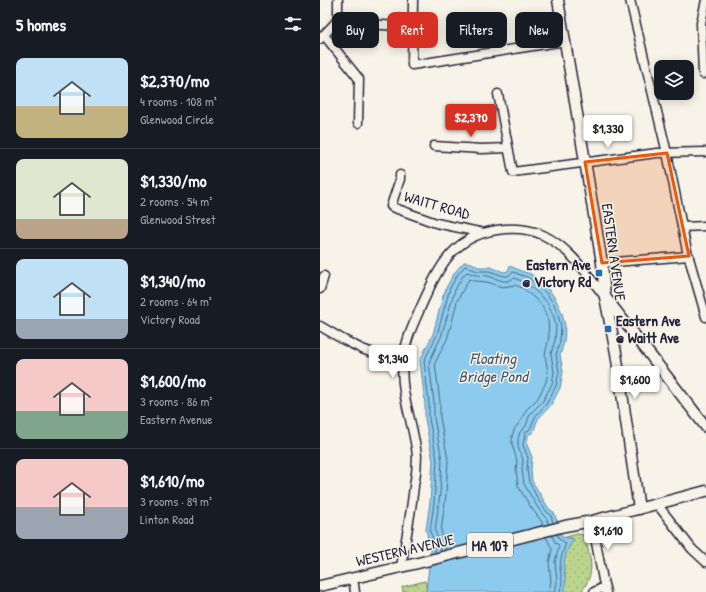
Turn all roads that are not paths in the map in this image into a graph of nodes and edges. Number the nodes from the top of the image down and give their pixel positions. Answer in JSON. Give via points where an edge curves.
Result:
{"nodes":[{"id":1,"x":338,"y":0,"type":"edge"},
{"id":2,"x":413,"y":0,"type":"edge"},
{"id":3,"x":558,"y":0,"type":"edge"},
{"id":4,"x":630,"y":0,"type":"edge"},
{"id":5,"x":706,"y":0,"type":"edge"},
{"id":6,"x":337,"y":12,"type":"edge"},
{"id":7,"x":413,"y":12,"type":"edge"},
{"id":8,"x":332,"y":26,"type":"edge"},
{"id":9,"x":322,"y":37,"type":"edge"},
{"id":10,"x":565,"y":41,"type":"junction"},
{"id":11,"x":412,"y":48,"type":"edge"},
{"id":12,"x":704,"y":74,"type":"dead end"},
{"id":13,"x":498,"y":94,"type":"dead end"},
{"id":14,"x":358,"y":123,"type":"dead end"},
{"id":15,"x":434,"y":146,"type":"dead end"},
{"id":16,"x":508,"y":148,"type":"junction"},
{"id":17,"x":706,"y":152,"type":"edge"},
{"id":18,"x":667,"y":153,"type":"junction"},
{"id":19,"x":585,"y":162,"type":"junction"},
{"id":20,"x":400,"y":175,"type":"dead end"},
{"id":21,"x":706,"y":226,"type":"edge"},
{"id":22,"x":682,"y":227,"type":"junction"},
{"id":23,"x":484,"y":233,"type":"junction"},
{"id":24,"x":688,"y":256,"type":"junction"},
{"id":25,"x":602,"y":263,"type":"junction"},
{"id":26,"x":324,"y":276,"type":"dead end"},
{"id":27,"x":320,"y":289,"type":"edge"},
{"id":28,"x":703,"y":293,"type":"edge"},
{"id":29,"x":605,"y":297,"type":"junction"},
{"id":30,"x":706,"y":317,"type":"edge"},
{"id":31,"x":320,"y":326,"type":"edge"},
{"id":32,"x":403,"y":364,"type":"junction"},
{"id":33,"x":706,"y":427,"type":"edge"},
{"id":34,"x":706,"y":491,"type":"edge"},
{"id":35,"x":657,"y":504,"type":"junction"},
{"id":36,"x":639,"y":509,"type":"junction"},
{"id":37,"x":592,"y":521,"type":"junction"},
{"id":38,"x":706,"y":562,"type":"edge"},
{"id":39,"x":401,"y":567,"type":"junction"},
{"id":40,"x":353,"y":578,"type":"junction"},
{"id":41,"x":320,"y":586,"type":"edge"},
{"id":42,"x":605,"y":589,"type":"edge"},
{"id":43,"x":355,"y":592,"type":"edge"},
{"id":44,"x":594,"y":592,"type":"edge"}],
"edges":[{"from":1,"to":6,"type":"street"},
{"from":2,"to":7,"type":"street"},
{"from":3,"to":10,"type":"main road","name":"EASTERN AVENUE"},
{"from":4,"to":18,"type":"street"},
{"from":5,"to":12,"type":"street","via":[[702,23]]},
{"from":8,"to":9,"type":"street"},
{"from":9,"to":14,"type":"street","via":[[359,79]]},
{"from":10,"to":11,"type":"street","via":[[412,65]]},
{"from":10,"to":19,"type":"main road","name":"EASTERN AVENUE"},
{"from":13,"to":16,"type":"street"},
{"from":15,"to":16,"type":"street"},
{"from":16,"to":19,"type":"street","via":[[513,172]]},
{"from":17,"to":18,"type":"street"},
{"from":18,"to":19,"type":"street"},
{"from":18,"to":22,"type":"street"},
{"from":19,"to":25,"type":"main road","name":"EASTERN AVENUE"},
{"from":20,"to":23,"type":"street","name":"WAITT ROAD","via":[[392,207],[436,223]]},
{"from":21,"to":22,"type":"street"},
{"from":22,"to":24,"type":"street"},
{"from":23,"to":29,"type":"street","via":[[510,229],[543,235],[572,257]]},
{"from":23,"to":32,"type":"street","via":[[457,247],[439,268],[412,328]]},
{"from":24,"to":25,"type":"street"},
{"from":24,"to":28,"type":"street"},
{"from":25,"to":29,"type":"main road","name":"EASTERN AVENUE"},
{"from":26,"to":27,"type":"street"},
{"from":28,"to":30,"type":"street"},
{"from":29,"to":33,"type":"main road"},
{"from":29,"to":36,"type":"main road","name":"EASTERN AVENUE"},
{"from":31,"to":32,"type":"street","via":[[362,349]]},
{"from":32,"to":39,"type":"street","via":[[404,387],[417,457]]},
{"from":34,"to":35,"type":"main road","name":"WESTERN AVENUE","number":"MA 107"},
{"from":35,"to":36,"type":"main road","name":"WESTERN AVENUE","number":"MA 107"},
{"from":35,"to":38,"type":"street","via":[[692,549]]},
{"from":36,"to":37,"type":"main road","name":"WESTERN AVENUE","number":"MA 107"},
{"from":37,"to":39,"type":"main road","name":"WESTERN AVENUE","number":"MA 107"},
{"from":37,"to":42,"type":"street"},
{"from":39,"to":40,"type":"main road","name":"WESTERN AVENUE","number":"MA 107"},
{"from":40,"to":41,"type":"main road","name":"WESTERN AVENUE","number":"MA 107"},
{"from":40,"to":43,"type":"street"},
{"from":42,"to":44,"type":"street"}]}
